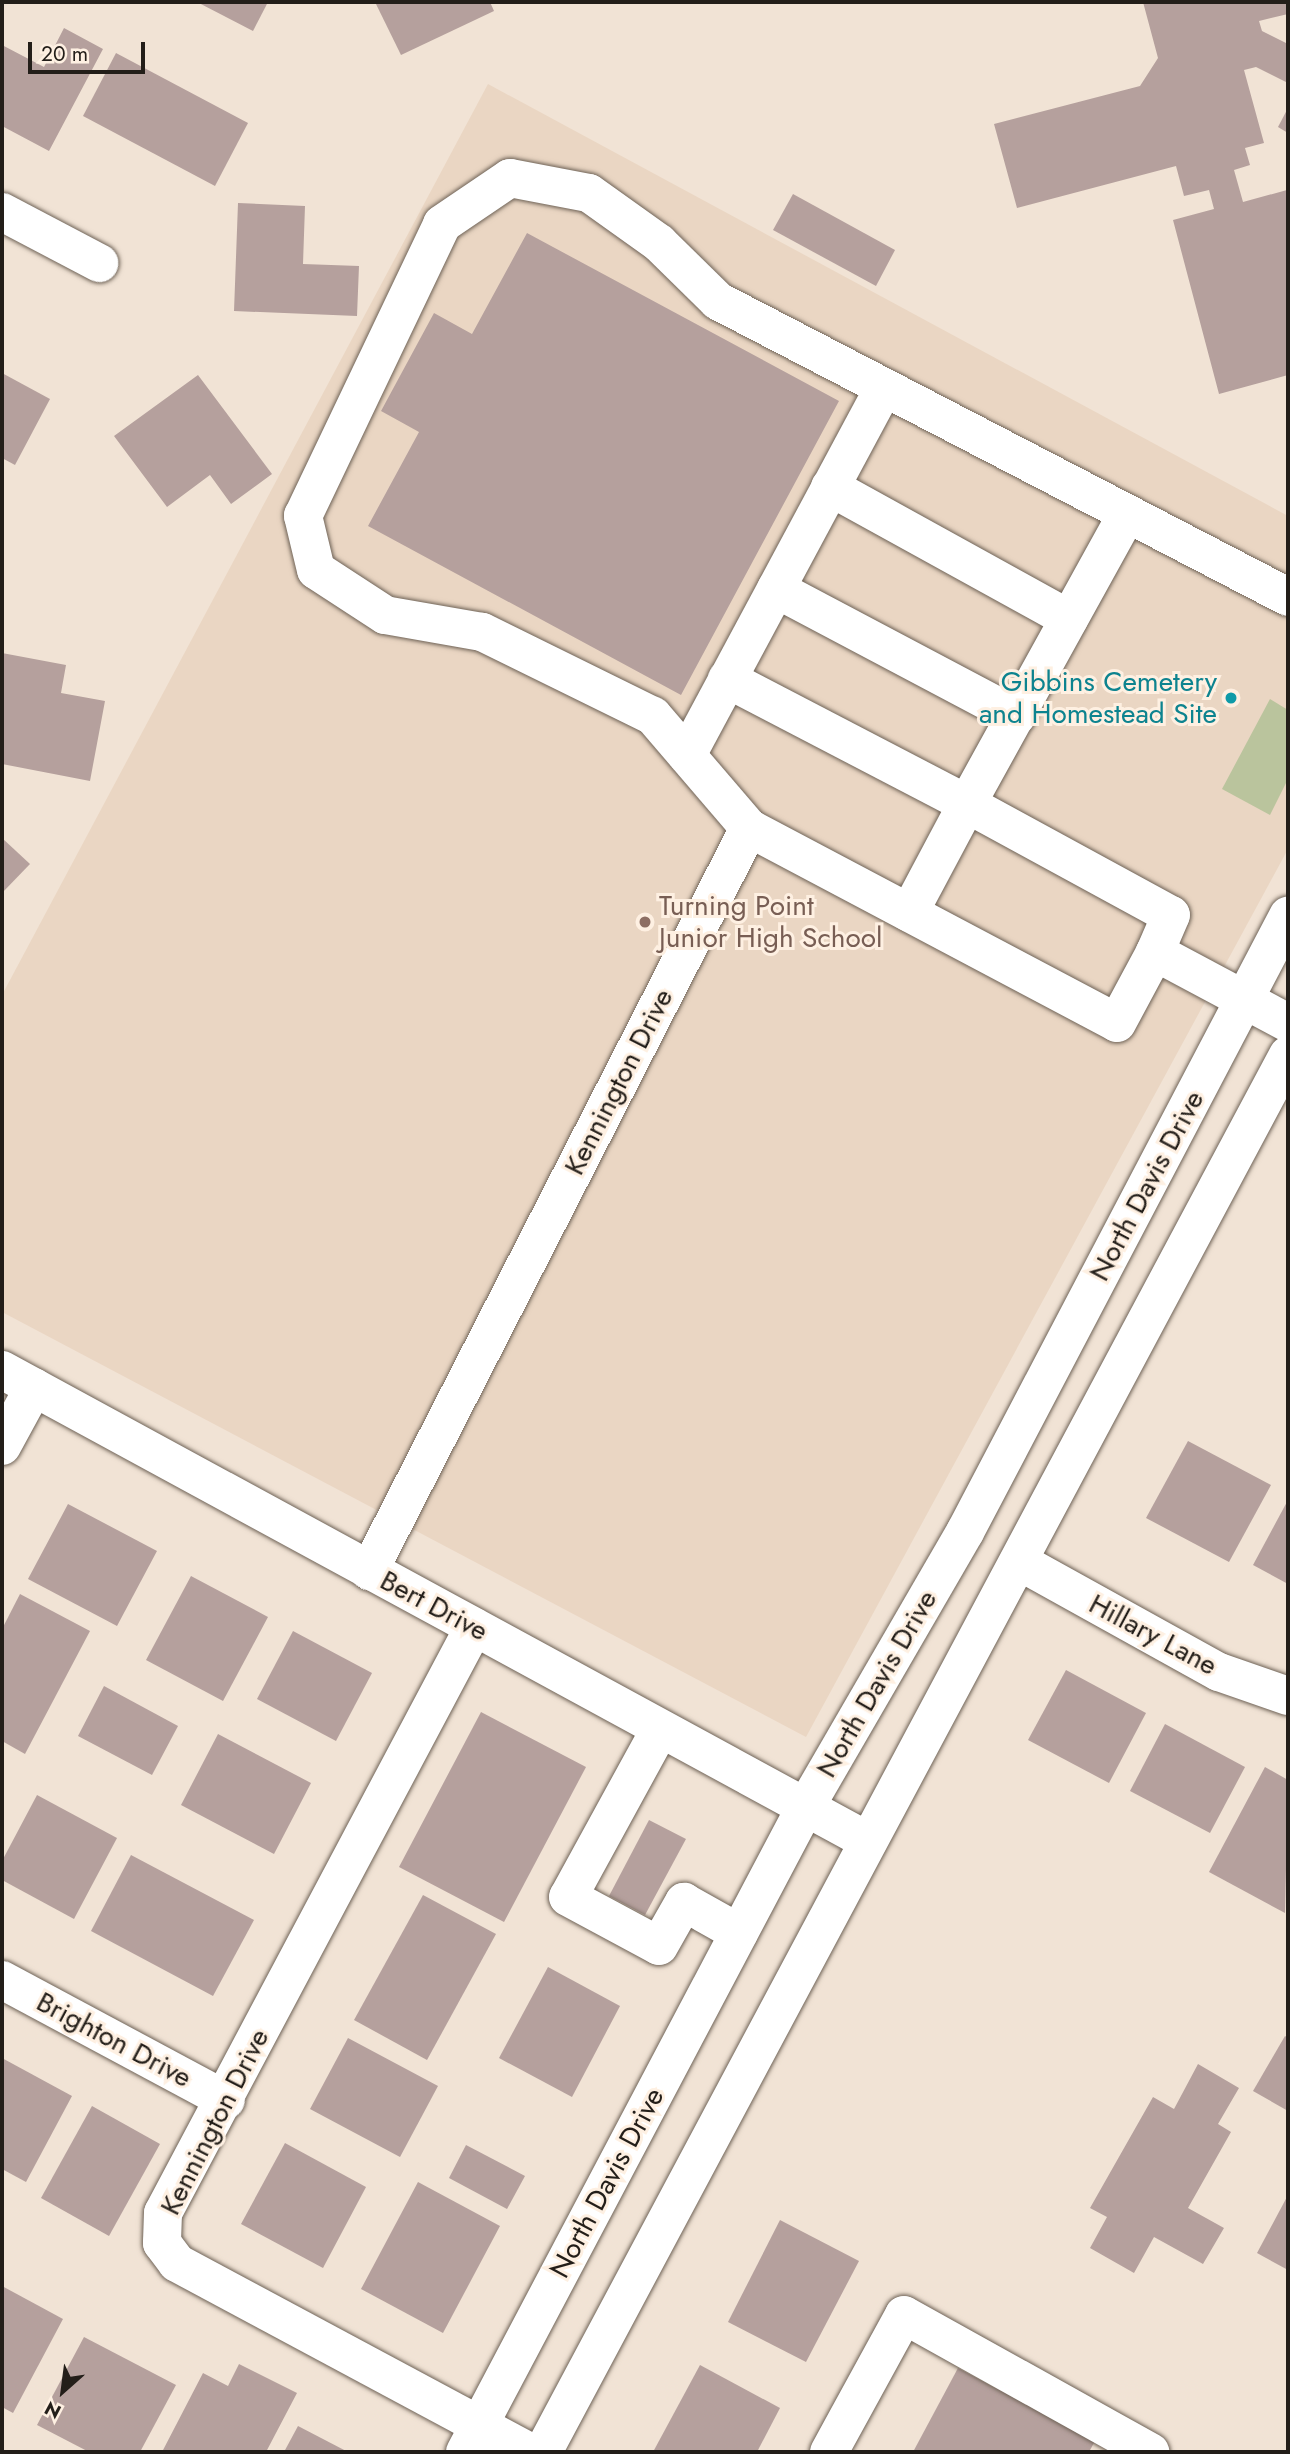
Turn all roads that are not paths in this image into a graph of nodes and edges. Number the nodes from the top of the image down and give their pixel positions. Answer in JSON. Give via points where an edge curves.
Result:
{"nodes":[{"id":1,"x":2,"y":212,"type":"edge"},
{"id":2,"x":99,"y":263,"type":"dead end"},
{"id":3,"x":884,"y":387,"type":"junction"},
{"id":4,"x":830,"y":488,"type":"junction"},
{"id":5,"x":1127,"y":514,"type":"junction"},
{"id":6,"x":776,"y":589,"type":"junction"},
{"id":7,"x":1288,"y":597,"type":"edge"},
{"id":8,"x":1069,"y":619,"type":"junction"},
{"id":9,"x":727,"y":679,"type":"junction"},
{"id":10,"x":1016,"y":716,"type":"junction"},
{"id":11,"x":687,"y":755,"type":"junction"},
{"id":12,"x":967,"y":804,"type":"junction"},
{"id":13,"x":750,"y":828,"type":"junction"},
{"id":14,"x":909,"y":913,"type":"junction"},
{"id":15,"x":1288,"y":916,"type":"edge"},
{"id":16,"x":1156,"y":952,"type":"junction"},
{"id":17,"x":1245,"y":1000,"type":"junction"},
{"id":18,"x":1288,"y":1023,"type":"edge"},
{"id":19,"x":1288,"y":1055,"type":"edge"},
{"id":20,"x":18,"y":1378,"type":"edge"},
{"id":21,"x":2,"y":1446,"type":"edge"},
{"id":22,"x":1021,"y":1563,"type":"junction"},
{"id":23,"x":369,"y":1571,"type":"junction"},
{"id":24,"x":474,"y":1627,"type":"junction"},
{"id":25,"x":1288,"y":1696,"type":"edge"},
{"id":26,"x":659,"y":1731,"type":"junction"},
{"id":27,"x":805,"y":1808,"type":"junction"},
{"id":28,"x":868,"y":1841,"type":"junction"},
{"id":29,"x":739,"y":1933,"type":"junction"},
{"id":30,"x":2,"y":1980,"type":"edge"},
{"id":31,"x":226,"y":2100,"type":"junction"},
{"id":32,"x":472,"y":2439,"type":"edge"},
{"id":33,"x":529,"y":2452,"type":"edge"},
{"id":34,"x":543,"y":2452,"type":"edge"},
{"id":35,"x":829,"y":2452,"type":"edge"},
{"id":36,"x":1150,"y":2452,"type":"edge"}],
"edges":[{"from":1,"to":2,"type":"street"},
{"from":3,"to":4,"type":"street"},
{"from":3,"to":5,"type":"street"},
{"from":3,"to":11,"type":"street","via":[[718,301],[659,243],[589,193],[510,178],[442,224],[303,516],[316,570],[385,615],[482,632],[640,710]]},
{"from":4,"to":6,"type":"street"},
{"from":4,"to":8,"type":"street"},
{"from":5,"to":7,"type":"street"},
{"from":5,"to":8,"type":"street"},
{"from":6,"to":9,"type":"street"},
{"from":6,"to":10,"type":"street"},
{"from":8,"to":10,"type":"street"},
{"from":9,"to":11,"type":"street"},
{"from":9,"to":12,"type":"street"},
{"from":10,"to":12,"type":"street"},
{"from":11,"to":13,"type":"street"},
{"from":12,"to":14,"type":"street"},
{"from":12,"to":16,"type":"street","via":[[1171,915]]},
{"from":13,"to":14,"type":"street"},
{"from":13,"to":23,"type":"street","name":"Kennington Drive"},
{"from":14,"to":16,"type":"street","via":[[1117,1023]]},
{"from":15,"to":17,"type":"street","name":"North Davis Drive"},
{"from":16,"to":17,"type":"street"},
{"from":17,"to":18,"type":"street"},
{"from":17,"to":27,"type":"street","name":"North Davis Drive","via":[[965,1532]]},
{"from":19,"to":22,"type":"street"},
{"from":20,"to":21,"type":"street"},
{"from":20,"to":23,"type":"street","name":"Bert Drive"},
{"from":22,"to":25,"type":"street","name":"Hillary Lane","via":[[1219,1672]]},
{"from":22,"to":28,"type":"street"},
{"from":23,"to":24,"type":"street","name":"Bert Drive"},
{"from":24,"to":26,"type":"street","name":"Bert Drive"},
{"from":24,"to":31,"type":"street","name":"Kennington Drive"},
{"from":26,"to":27,"type":"street","name":"Bert Drive"},
{"from":26,"to":29,"type":"street","via":[[568,1897],[659,1946],[684,1902]]},
{"from":27,"to":28,"type":"street","name":"Bert Drive"},
{"from":27,"to":29,"type":"street","name":"North Davis Drive"},
{"from":28,"to":34,"type":"street"},
{"from":29,"to":32,"type":"street","name":"North Davis Drive"},
{"from":30,"to":31,"type":"street","name":"Brighton Drive"},
{"from":31,"to":32,"type":"street","name":"Kennington Drive","via":[[163,2213],[162,2243],[177,2263]]},
{"from":32,"to":33,"type":"street","name":"Kennington Drive"},
{"from":35,"to":36,"type":"street","via":[[904,2315]]}]}
